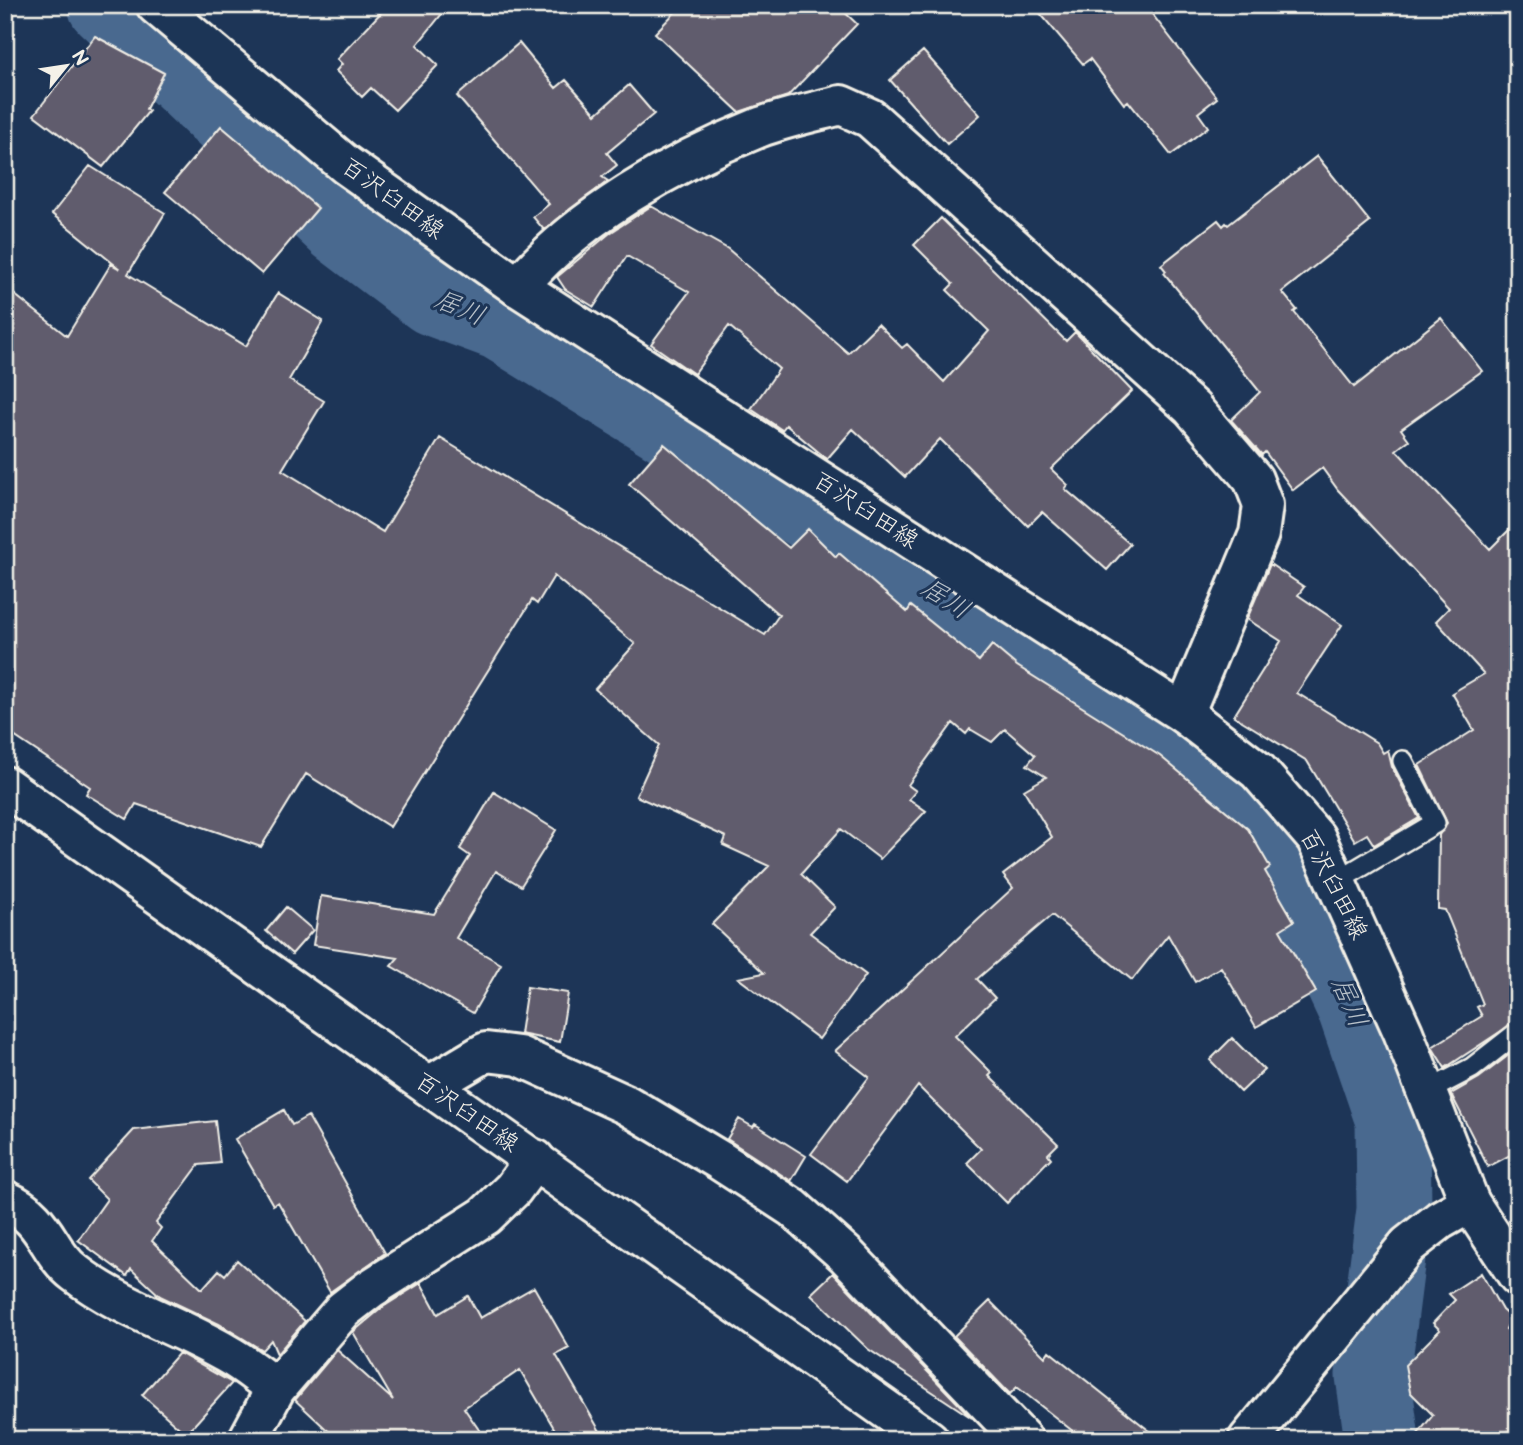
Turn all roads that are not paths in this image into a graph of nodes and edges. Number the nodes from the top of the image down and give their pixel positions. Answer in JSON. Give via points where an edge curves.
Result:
{"nodes":[{"id":1,"x":174,"y":11,"type":"edge"},
{"id":2,"x":518,"y":287,"type":"junction"},
{"id":3,"x":1184,"y":714,"type":"junction"},
{"id":4,"x":1403,"y":761,"type":"dead end"},
{"id":5,"x":5,"y":786,"type":"edge"},
{"id":6,"x":1337,"y":881,"type":"junction"},
{"id":7,"x":1518,"y":1032,"type":"edge"},
{"id":8,"x":429,"y":1086,"type":"junction"},
{"id":9,"x":1426,"y":1092,"type":"junction"},
{"id":10,"x":535,"y":1159,"type":"junction"},
{"id":11,"x":5,"y":1200,"type":"edge"},
{"id":12,"x":1470,"y":1203,"type":"junction"},
{"id":13,"x":1518,"y":1276,"type":"edge"},
{"id":14,"x":275,"y":1388,"type":"junction"},
{"id":15,"x":248,"y":1440,"type":"edge"},
{"id":16,"x":929,"y":1440,"type":"edge"},
{"id":17,"x":1023,"y":1440,"type":"edge"},
{"id":18,"x":1248,"y":1440,"type":"edge"}],
"edges":[{"from":1,"to":2,"type":"main road","name":"百沢臼田線","via":[[346,165]]},
{"from":2,"to":3,"type":"main road","name":"百沢臼田線"},
{"from":2,"to":3,"type":"main road","via":[[540,261],[573,235],[636,189],[692,158],[760,127],[841,105],[870,118],[1192,408],[1253,479],[1263,505],[1259,534]]},
{"from":3,"to":6,"type":"main road","name":"百沢臼田線","via":[[1258,771],[1290,804],[1316,838]]},
{"from":4,"to":6,"type":"lane","via":[[1435,823]]},
{"from":5,"to":8,"type":"main road","name":"百沢臼田線"},
{"from":6,"to":9,"type":"main road","name":"百沢臼田線"},
{"from":7,"to":9,"type":"lane","via":[[1472,1068]]},
{"from":8,"to":10,"type":"main road","name":"百沢臼田線"},
{"from":8,"to":17,"type":"main road","via":[[486,1052],[519,1056],[626,1105],[719,1160],[793,1208],[846,1255]]},
{"from":9,"to":12,"type":"main road","name":"百沢臼田線"},
{"from":10,"to":14,"type":"main road","via":[[485,1216],[343,1310]]},
{"from":10,"to":16,"type":"main road","name":"百沢臼田線"},
{"from":11,"to":14,"type":"main road","via":[[18,1205],[41,1226],[72,1271],[229,1354]]},
{"from":12,"to":13,"type":"main road","name":"百沢臼田線"},
{"from":12,"to":18,"type":"main road","via":[[1408,1245]]},
{"from":14,"to":15,"type":"main road"}]}
